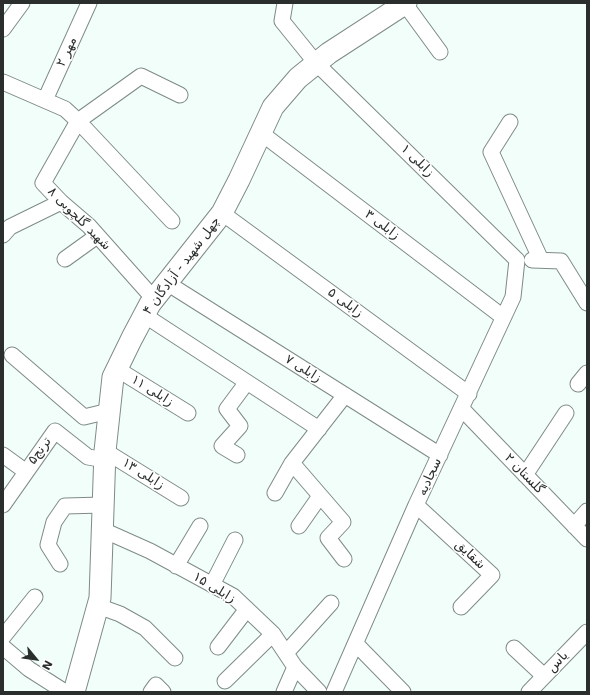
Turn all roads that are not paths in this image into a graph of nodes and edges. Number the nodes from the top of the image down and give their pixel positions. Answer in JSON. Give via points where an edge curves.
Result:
{"nodes":[{"id":1,"x":89,"y":3,"type":"edge"},
{"id":2,"x":19,"y":4,"type":"edge"},
{"id":3,"x":282,"y":4,"type":"edge"},
{"id":4,"x":406,"y":4,"type":"edge"},
{"id":5,"x":3,"y":29,"type":"edge"},
{"id":6,"x":440,"y":52,"type":"dead end"},
{"id":7,"x":316,"y":63,"type":"junction"},
{"id":8,"x":3,"y":82,"type":"edge"},
{"id":9,"x":180,"y":95,"type":"dead end"},
{"id":10,"x":45,"y":100,"type":"junction"},
{"id":11,"x":78,"y":121,"type":"junction"},
{"id":12,"x":510,"y":122,"type":"dead end"},
{"id":13,"x":261,"y":133,"type":"junction"},
{"id":14,"x":61,"y":202,"type":"junction"},
{"id":15,"x":222,"y":213,"type":"junction"},
{"id":16,"x":172,"y":221,"type":"dead end"},
{"id":17,"x":3,"y":235,"type":"edge"},
{"id":18,"x":97,"y":236,"type":"junction"},
{"id":19,"x":65,"y":259,"type":"dead end"},
{"id":20,"x":517,"y":260,"type":"junction"},
{"id":21,"x":541,"y":260,"type":"junction"},
{"id":22,"x":167,"y":283,"type":"junction"},
{"id":23,"x":587,"y":302,"type":"edge"},
{"id":24,"x":149,"y":307,"type":"junction"},
{"id":25,"x":503,"y":317,"type":"junction"},
{"id":26,"x":12,"y":355,"type":"dead end"},
{"id":27,"x":117,"y":369,"type":"junction"},
{"id":28,"x":247,"y":382,"type":"junction"},
{"id":29,"x":468,"y":394,"type":"junction"},
{"id":30,"x":345,"y":395,"type":"junction"},
{"id":31,"x":462,"y":409,"type":"junction"},
{"id":32,"x":109,"y":411,"type":"junction"},
{"id":33,"x":188,"y":413,"type":"dead end"},
{"id":34,"x":566,"y":413,"type":"dead end"},
{"id":35,"x":319,"y":429,"type":"junction"},
{"id":36,"x":54,"y":431,"type":"joint"},
{"id":37,"x":3,"y":455,"type":"edge"},
{"id":38,"x":440,"y":455,"type":"junction"},
{"id":39,"x":105,"y":456,"type":"junction"},
{"id":40,"x":237,"y":456,"type":"dead end"},
{"id":41,"x":292,"y":463,"type":"junction"},
{"id":42,"x":25,"y":471,"type":"junction"},
{"id":43,"x":525,"y":475,"type":"junction"},
{"id":44,"x":275,"y":493,"type":"dead end"},
{"id":45,"x":320,"y":496,"type":"junction"},
{"id":46,"x":181,"y":498,"type":"dead end"},
{"id":47,"x":3,"y":505,"type":"edge"},
{"id":48,"x":103,"y":505,"type":"junction"},
{"id":49,"x":416,"y":505,"type":"junction"},
{"id":50,"x":587,"y":511,"type":"edge"},
{"id":51,"x":200,"y":526,"type":"dead end"},
{"id":52,"x":299,"y":526,"type":"dead end"},
{"id":53,"x":574,"y":526,"type":"junction"},
{"id":54,"x":103,"y":530,"type":"junction"},
{"id":55,"x":587,"y":539,"type":"edge"},
{"id":56,"x":235,"y":540,"type":"dead end"},
{"id":57,"x":344,"y":559,"type":"dead end"},
{"id":58,"x":60,"y":564,"type":"dead end"},
{"id":59,"x":176,"y":566,"type":"junction"},
{"id":60,"x":212,"y":585,"type":"junction"},
{"id":61,"x":35,"y":597,"type":"dead end"},
{"id":62,"x":331,"y":603,"type":"dead end"},
{"id":63,"x":98,"y":606,"type":"junction"},
{"id":64,"x":461,"y":607,"type":"dead end"},
{"id":65,"x":247,"y":609,"type":"junction"},
{"id":66,"x":587,"y":632,"type":"edge"},
{"id":67,"x":272,"y":634,"type":"junction"},
{"id":68,"x":3,"y":637,"type":"edge"},
{"id":69,"x":356,"y":644,"type":"junction"},
{"id":70,"x":3,"y":647,"type":"edge"},
{"id":71,"x":218,"y":647,"type":"dead end"},
{"id":72,"x":514,"y":648,"type":"dead end"},
{"id":73,"x":286,"y":653,"type":"junction"},
{"id":74,"x":175,"y":658,"type":"dead end"},
{"id":75,"x":294,"y":667,"type":"junction"},
{"id":76,"x":544,"y":676,"type":"junction"},
{"id":77,"x":225,"y":681,"type":"dead end"},
{"id":78,"x":66,"y":692,"type":"edge"},
{"id":79,"x":74,"y":692,"type":"edge"},
{"id":80,"x":151,"y":692,"type":"edge"},
{"id":81,"x":164,"y":692,"type":"edge"},
{"id":82,"x":284,"y":692,"type":"edge"},
{"id":83,"x":319,"y":692,"type":"edge"},
{"id":84,"x":334,"y":692,"type":"edge"},
{"id":85,"x":403,"y":692,"type":"edge"},
{"id":86,"x":529,"y":692,"type":"edge"}],
"edges":[{"from":1,"to":10,"type":"street","name":"مهر ۲"},
{"from":2,"to":5,"type":"street"},
{"from":3,"to":7,"type":"street","name":"زابلی ۱","via":[[282,21]]},
{"from":4,"to":6,"type":"street"},
{"from":4,"to":7,"type":"street","name":"چهل شهید - آزادگان ۴"},
{"from":7,"to":13,"type":"street","name":"چهل شهید - آزادگان ۴","via":[[298,78],[273,106]]},
{"from":7,"to":20,"type":"street","name":"زابلی ۱"},
{"from":8,"to":10,"type":"street"},
{"from":9,"to":11,"type":"street","via":[[141,76]]},
{"from":10,"to":11,"type":"street","via":[[65,109]]},
{"from":11,"to":14,"type":"street","name":"شهید گلچوبی ۸","via":[[43,183]]},
{"from":11,"to":16,"type":"street"},
{"from":12,"to":21,"type":"street","via":[[491,152]]},
{"from":13,"to":15,"type":"street","name":"چهل شهید - آزادگان ۴"},
{"from":13,"to":25,"type":"street","name":"زابلی ۳"},
{"from":14,"to":17,"type":"street","via":[[10,228]]},
{"from":14,"to":18,"type":"street","name":"شهید گلچوبی ۸"},
{"from":15,"to":22,"type":"street","name":"چهل شهید - آزادگان ۴"},
{"from":15,"to":29,"type":"street","name":"زابلی ۵"},
{"from":18,"to":19,"type":"street"},
{"from":18,"to":24,"type":"street","name":"شهید گلچوبی ۸"},
{"from":20,"to":21,"type":"street"},
{"from":20,"to":25,"type":"street","name":"سجادیه","via":[[512,297]]},
{"from":21,"to":23,"type":"street","via":[[561,261]]},
{"from":22,"to":24,"type":"street","name":"چهل شهید - آزادگان ۴"},
{"from":22,"to":30,"type":"street","name":"زابلی ۷"},
{"from":24,"to":27,"type":"street","name":"چهل شهید - آزادگان ۴"},
{"from":24,"to":28,"type":"street"},
{"from":25,"to":29,"type":"street","name":"سجادیه"},
{"from":26,"to":32,"type":"street","via":[[84,417]]},
{"from":27,"to":32,"type":"street","name":"چهل شهید - آزادگان ۴","via":[[113,377]]},
{"from":27,"to":33,"type":"street","name":"زابلی ۱۱"},
{"from":28,"to":35,"type":"street"},
{"from":28,"to":40,"type":"street","via":[[227,409],[240,426],[222,446]]},
{"from":29,"to":31,"type":"street","name":"سجادیه"},
{"from":30,"to":35,"type":"street"},
{"from":30,"to":38,"type":"street","name":"زابلی ۷"},
{"from":31,"to":38,"type":"street","name":"سجادیه"},
{"from":31,"to":43,"type":"street","name":"گلستان ۲"},
{"from":32,"to":39,"type":"street","name":"چهل شهید - آزادگان ۴"},
{"from":34,"to":43,"type":"street"},
{"from":35,"to":41,"type":"street"},
{"from":36,"to":39,"type":"street","name":"زابلی ۱۳","via":[[88,457]]},
{"from":36,"to":42,"type":"street","name":"ترنج۵"},
{"from":37,"to":42,"type":"street"},
{"from":38,"to":49,"type":"street","name":"سجادیه"},
{"from":39,"to":46,"type":"street","name":"زابلی ۱۳"},
{"from":39,"to":48,"type":"street","name":"چهل شهید - آزادگان ۴"},
{"from":41,"to":44,"type":"street"},
{"from":41,"to":45,"type":"street"},
{"from":42,"to":47,"type":"street","name":"ترنج۵"},
{"from":43,"to":53,"type":"street","name":"گلستان ۲"},
{"from":45,"to":52,"type":"street"},
{"from":45,"to":57,"type":"street","via":[[343,522],[328,538]]},
{"from":48,"to":54,"type":"street","name":"چهل شهید - آزادگان ۴"},
{"from":48,"to":58,"type":"street","via":[[65,506],[54,522],[48,545]]},
{"from":49,"to":64,"type":"street","name":"شقایق","via":[[492,575]]},
{"from":49,"to":69,"type":"street","name":"سجادیه"},
{"from":50,"to":53,"type":"street"},
{"from":51,"to":59,"type":"street"},
{"from":53,"to":55,"type":"street","name":"گلستان ۲"},
{"from":54,"to":59,"type":"street","name":"زابلی ۱۵"},
{"from":54,"to":63,"type":"street","name":"چهل شهید - آزادگان ۴"},
{"from":56,"to":60,"type":"street"},
{"from":59,"to":60,"type":"street","name":"زابلی ۱۵"},
{"from":60,"to":65,"type":"street","name":"زابلی ۱۵","via":[[233,596]]},
{"from":61,"to":68,"type":"street"},
{"from":62,"to":73,"type":"street"},
{"from":63,"to":74,"type":"street","via":[[120,614],[145,628]]},
{"from":63,"to":79,"type":"street","name":"چهل شهید - آزادگان ۴"},
{"from":65,"to":67,"type":"street","name":"زابلی ۱۵"},
{"from":65,"to":71,"type":"street"},
{"from":66,"to":76,"type":"street","name":"یاس"},
{"from":67,"to":73,"type":"street","name":"زابلی ۱۵"},
{"from":67,"to":77,"type":"street"},
{"from":69,"to":84,"type":"street","name":"سجادیه"},
{"from":69,"to":85,"type":"street"},
{"from":70,"to":78,"type":"street","via":[[29,669]]},
{"from":72,"to":76,"type":"street"},
{"from":73,"to":75,"type":"street","name":"زابلی ۱۵"},
{"from":75,"to":82,"type":"street"},
{"from":75,"to":83,"type":"street","name":"زابلی ۱۵"},
{"from":76,"to":86,"type":"street","name":"یاس"},
{"from":80,"to":81,"type":"street","via":[[156,685]]}]}
